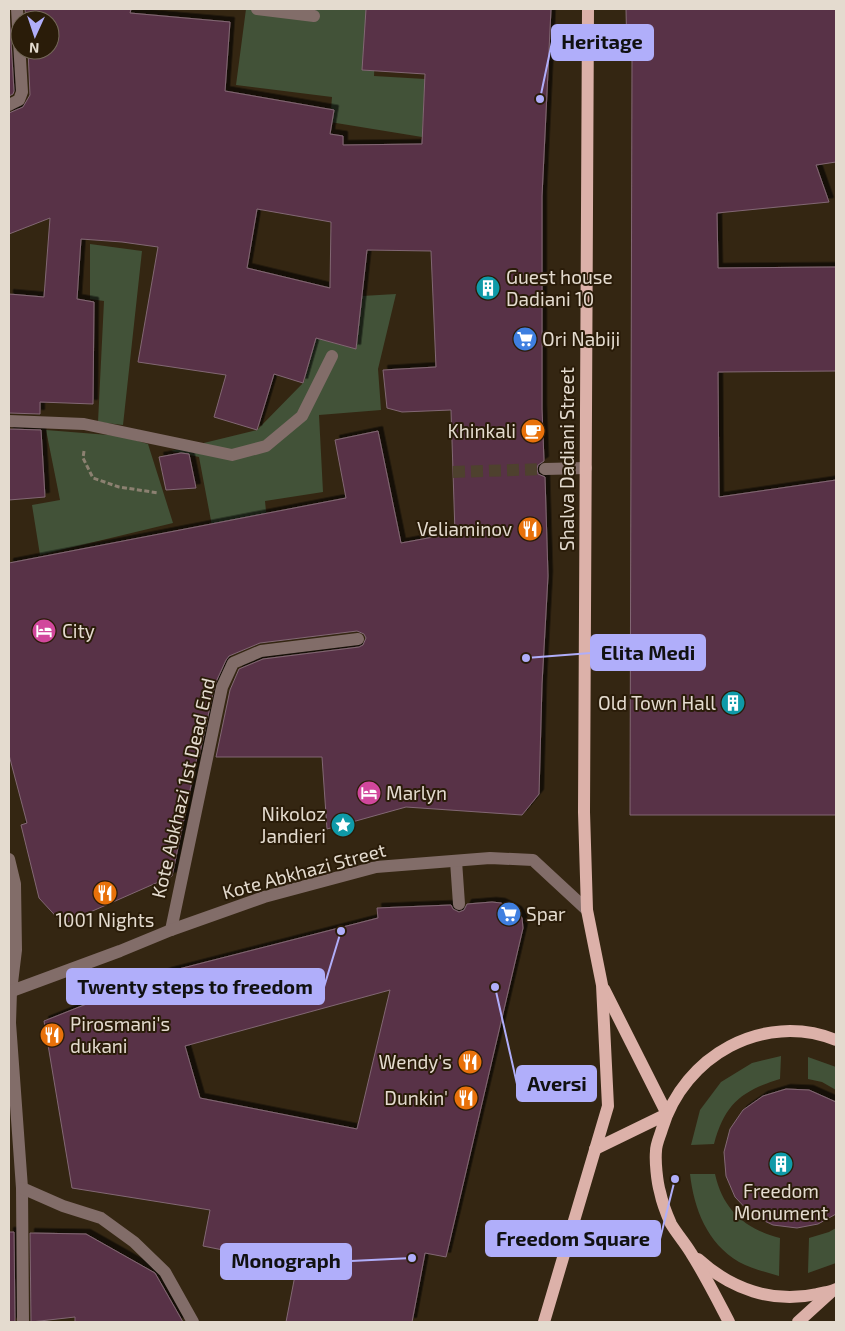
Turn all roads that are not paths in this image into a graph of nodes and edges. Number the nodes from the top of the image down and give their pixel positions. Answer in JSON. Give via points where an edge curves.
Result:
{"nodes":[{"id":1,"x":17,"y":9,"type":"edge"},
{"id":2,"x":256,"y":9,"type":"edge"},
{"id":3,"x":588,"y":9,"type":"edge"},
{"id":4,"x":314,"y":16,"type":"dead end"},
{"id":5,"x":9,"y":105,"type":"edge"},
{"id":6,"x":332,"y":356,"type":"dead end"},
{"id":7,"x":9,"y":421,"type":"edge"},
{"id":8,"x":586,"y":468,"type":"junction"},
{"id":9,"x":545,"y":469,"type":"tunnel mouth"},
{"id":10,"x":358,"y":639,"type":"dead end"},
{"id":11,"x":9,"y":859,"type":"edge"},
{"id":12,"x":456,"y":861,"type":"junction"},
{"id":13,"x":459,"y":904,"type":"dead end"},
{"id":14,"x":587,"y":910,"type":"junction"},
{"id":15,"x":171,"y":930,"type":"junction"},
{"id":16,"x":602,"y":985,"type":"junction"},
{"id":17,"x":10,"y":991,"type":"edge"},
{"id":18,"x":836,"y":1040,"type":"edge"},
{"id":19,"x":667,"y":1114,"type":"junction"},
{"id":20,"x":596,"y":1149,"type":"junction"},
{"id":21,"x":22,"y":1188,"type":"junction"},
{"id":22,"x":691,"y":1253,"type":"junction"},
{"id":23,"x":834,"y":1290,"type":"edge"},
{"id":24,"x":23,"y":1322,"type":"edge"},
{"id":25,"x":193,"y":1322,"type":"edge"},
{"id":26,"x":544,"y":1322,"type":"edge"},
{"id":27,"x":730,"y":1322,"type":"edge"},
{"id":28,"x":798,"y":1322,"type":"edge"}],
"edges":[{"from":1,"to":5,"type":"street","via":[[22,92],[20,100]]},
{"from":2,"to":4,"type":"street"},
{"from":3,"to":8,"type":"main road","name":"Shalva Dadiani Street"},
{"from":6,"to":7,"type":"street","via":[[302,416],[266,446],[232,455],[84,424]]},
{"from":8,"to":9,"type":"street"},
{"from":8,"to":14,"type":"main road","name":"Shalva Dadiani Street","via":[[584,812]]},
{"from":10,"to":15,"type":"street","name":"Kote Abkhazi 1st Dead End","via":[[261,651],[233,663],[222,687]]},
{"from":11,"to":17,"type":"street","via":[[15,884],[16,950]]},
{"from":12,"to":13,"type":"street"},
{"from":12,"to":14,"type":"street","name":"Kote Abkhazi Street","via":[[490,858],[533,860]]},
{"from":12,"to":15,"type":"street","name":"Kote Abkhazi Street","via":[[376,867],[264,897]]},
{"from":14,"to":16,"type":"main road"},
{"from":15,"to":17,"type":"street","name":"Kote Abkhazi Street"},
{"from":16,"to":19,"type":"main road"},
{"from":16,"to":20,"type":"main road","via":[[608,1106]]},
{"from":17,"to":21,"type":"street"},
{"from":18,"to":19,"type":"main road","via":[[792,1031],[760,1034],[730,1046],[704,1063],[687,1081]]},
{"from":19,"to":20,"type":"main road"},
{"from":19,"to":22,"type":"main road","via":[[656,1151],[660,1192],[671,1224]]},
{"from":20,"to":26,"type":"main road"},
{"from":21,"to":24,"type":"street"},
{"from":21,"to":25,"type":"street","via":[[100,1218],[134,1242],[165,1272]]},
{"from":22,"to":23,"type":"main road","via":[[714,1274],[741,1288],[771,1296],[802,1297]]},
{"from":22,"to":27,"type":"main road"},
{"from":23,"to":28,"type":"main road"}]}
